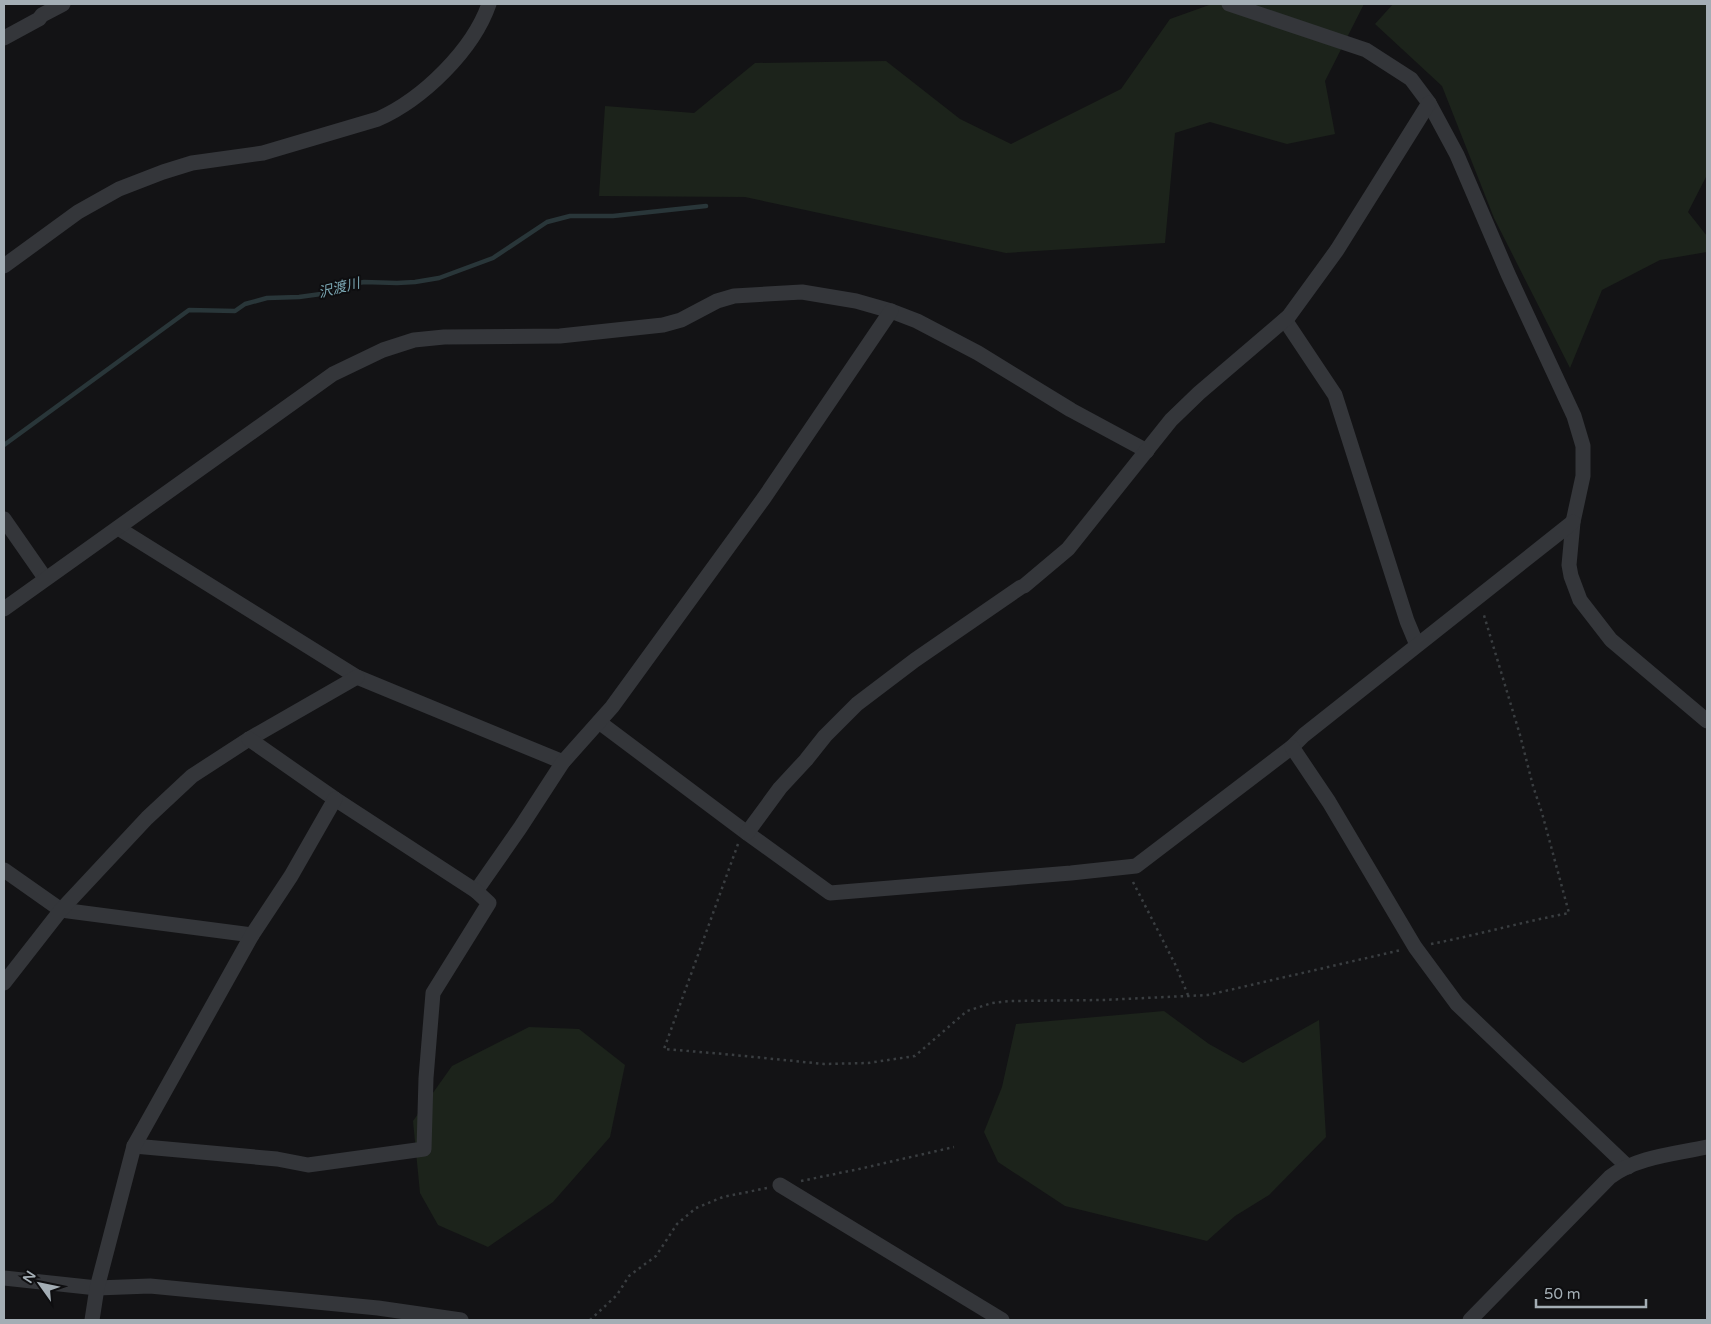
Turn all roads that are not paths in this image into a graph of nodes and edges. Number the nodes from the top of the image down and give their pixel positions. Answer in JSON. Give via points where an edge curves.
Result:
{"nodes":[{"id":1,"x":63,"y":4,"type":"edge"},
{"id":2,"x":489,"y":4,"type":"edge"},
{"id":3,"x":1229,"y":4,"type":"edge"},
{"id":4,"x":4,"y":38,"type":"edge"},
{"id":5,"x":1429,"y":103,"type":"junction"},
{"id":6,"x":4,"y":266,"type":"edge"},
{"id":7,"x":891,"y":311,"type":"junction"},
{"id":8,"x":1285,"y":320,"type":"junction"},
{"id":9,"x":1147,"y":451,"type":"junction"},
{"id":10,"x":4,"y":519,"type":"edge"},
{"id":11,"x":1574,"y":522,"type":"junction"},
{"id":12,"x":118,"y":528,"type":"junction"},
{"id":13,"x":45,"y":578,"type":"junction"},
{"id":14,"x":4,"y":609,"type":"edge"},
{"id":15,"x":1417,"y":645,"type":"junction"},
{"id":16,"x":356,"y":677,"type":"junction"},
{"id":17,"x":1707,"y":721,"type":"edge"},
{"id":18,"x":599,"y":722,"type":"junction"},
{"id":19,"x":249,"y":739,"type":"junction"},
{"id":20,"x":1292,"y":747,"type":"junction"},
{"id":21,"x":563,"y":762,"type":"junction"},
{"id":22,"x":335,"y":799,"type":"junction"},
{"id":23,"x":747,"y":833,"type":"junction"},
{"id":24,"x":4,"y":870,"type":"edge"},
{"id":25,"x":476,"y":891,"type":"junction"},
{"id":26,"x":61,"y":910,"type":"junction"},
{"id":27,"x":252,"y":935,"type":"junction"},
{"id":28,"x":4,"y":983,"type":"edge"},
{"id":29,"x":134,"y":1146,"type":"junction"},
{"id":30,"x":1707,"y":1147,"type":"edge"},
{"id":31,"x":1628,"y":1167,"type":"junction"},
{"id":32,"x":780,"y":1185,"type":"road end"},
{"id":33,"x":4,"y":1278,"type":"edge"},
{"id":34,"x":97,"y":1288,"type":"junction"},
{"id":35,"x":92,"y":1320,"type":"edge"},
{"id":36,"x":461,"y":1320,"type":"edge"},
{"id":37,"x":1002,"y":1320,"type":"edge"},
{"id":38,"x":1470,"y":1320,"type":"edge"}],
"edges":[{"from":1,"to":4,"type":"street"},
{"from":2,"to":6,"type":"street","via":[[465,47],[443,74],[390,114],[263,153],[192,163],[119,189],[78,212]]},
{"from":3,"to":5,"type":"street","via":[[1366,50],[1411,79]]},
{"from":5,"to":8,"type":"street","via":[[1337,250]]},
{"from":5,"to":11,"type":"street","via":[[1457,155],[1574,416],[1583,446],[1583,476]]},
{"from":7,"to":9,"type":"street","via":[[978,353],[1071,410]]},
{"from":7,"to":12,"type":"street","via":[[802,292],[734,296],[662,325],[560,336],[414,340],[383,350],[333,374]]},
{"from":7,"to":18,"type":"street","via":[[764,498],[660,644]]},
{"from":8,"to":9,"type":"street","via":[[1199,393],[1171,420]]},
{"from":8,"to":15,"type":"street","via":[[1334,395]]},
{"from":9,"to":23,"type":"street","via":[[1068,549],[1024,586],[857,704],[780,788]]},
{"from":10,"to":13,"type":"street"},
{"from":11,"to":15,"type":"street"},
{"from":11,"to":17,"type":"street","via":[[1569,565],[1580,600],[1611,640]]},
{"from":12,"to":13,"type":"street"},
{"from":12,"to":16,"type":"street"},
{"from":13,"to":14,"type":"street"},
{"from":15,"to":20,"type":"street"},
{"from":16,"to":19,"type":"street"},
{"from":16,"to":21,"type":"street"},
{"from":18,"to":21,"type":"street"},
{"from":18,"to":23,"type":"street"},
{"from":19,"to":22,"type":"street"},
{"from":19,"to":26,"type":"street","via":[[192,776],[147,818]]},
{"from":20,"to":23,"type":"street","via":[[1136,866],[830,892]]},
{"from":20,"to":31,"type":"street","via":[[1329,802],[1415,947],[1457,1004]]},
{"from":21,"to":25,"type":"street"},
{"from":22,"to":25,"type":"street"},
{"from":22,"to":27,"type":"street","via":[[292,876]]},
{"from":24,"to":26,"type":"street"},
{"from":25,"to":29,"type":"street","via":[[489,903],[433,993],[424,1149],[308,1165]]},
{"from":26,"to":27,"type":"street"},
{"from":26,"to":28,"type":"street"},
{"from":27,"to":29,"type":"street"},
{"from":29,"to":34,"type":"street"},
{"from":30,"to":31,"type":"street"},
{"from":31,"to":38,"type":"street","via":[[1610,1177]]},
{"from":32,"to":37,"type":"street"},
{"from":33,"to":34,"type":"street"},
{"from":34,"to":35,"type":"street"},
{"from":34,"to":36,"type":"street","via":[[160,1287],[378,1308]]}]}
